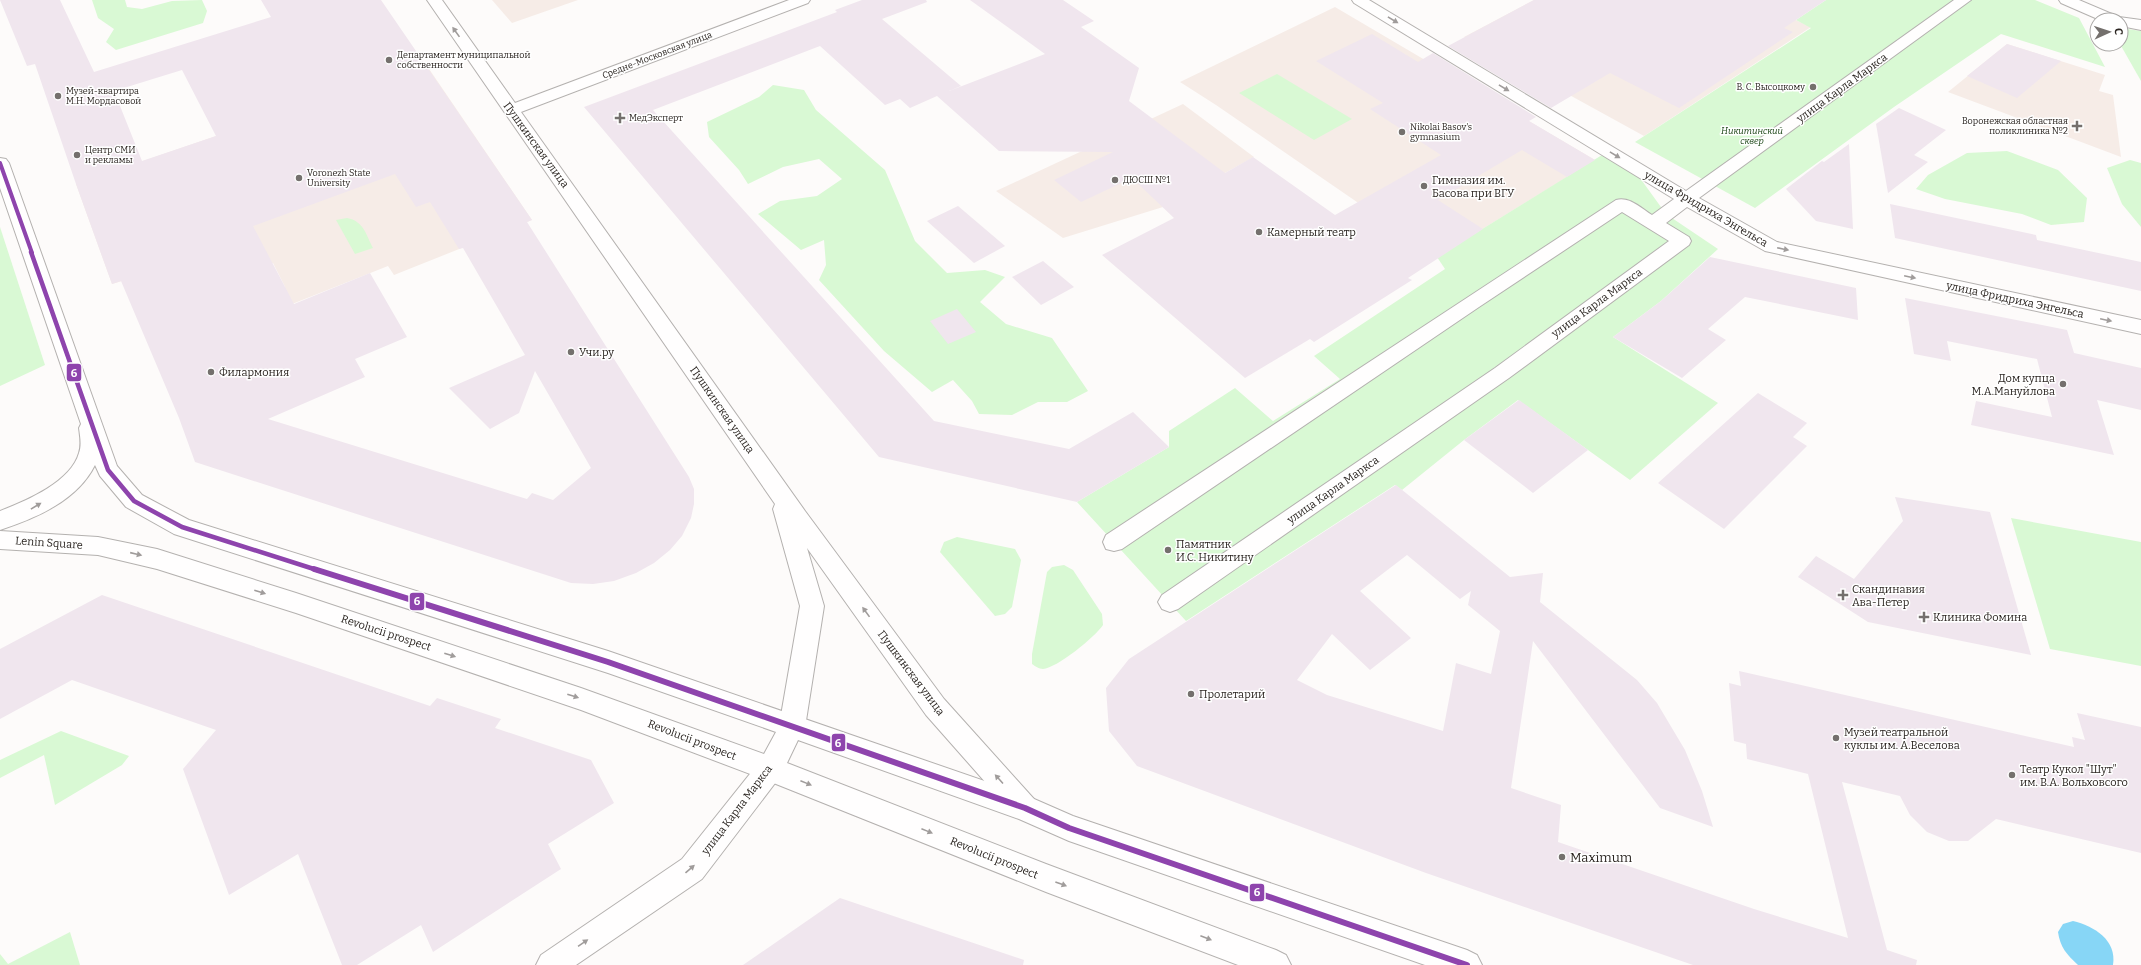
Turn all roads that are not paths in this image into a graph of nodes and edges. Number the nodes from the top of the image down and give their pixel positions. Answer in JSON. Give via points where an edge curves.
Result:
{"nodes":[{"id":1,"x":434,"y":0,"type":"edge"},
{"id":2,"x":804,"y":0,"type":"edge"},
{"id":3,"x":1359,"y":0,"type":"edge"},
{"id":4,"x":1964,"y":0,"type":"edge"},
{"id":5,"x":2066,"y":0,"type":"edge"},
{"id":6,"x":2094,"y":12,"type":"edge"},
{"id":7,"x":2129,"y":23,"type":"edge"},
{"id":8,"x":2141,"y":25,"type":"edge"},
{"id":9,"x":510,"y":110,"type":"junction"},
{"id":10,"x":0,"y":163,"type":"edge"},
{"id":11,"x":1687,"y":199,"type":"junction"},
{"id":12,"x":1653,"y":223,"type":"junction"},
{"id":13,"x":2141,"y":327,"type":"edge"},
{"id":14,"x":90,"y":417,"type":"junction"},
{"id":15,"x":779,"y":492,"type":"junction"},
{"id":16,"x":0,"y":521,"type":"edge"},
{"id":17,"x":0,"y":540,"type":"edge"},
{"id":18,"x":1114,"y":542,"type":"dead end"},
{"id":19,"x":98,"y":546,"type":"joint"},
{"id":20,"x":1170,"y":602,"type":"dead end"},
{"id":21,"x":792,"y":726,"type":"junction"},
{"id":22,"x":770,"y":769,"type":"junction"},
{"id":23,"x":1025,"y":808,"type":"junction"},
{"id":24,"x":551,"y":965,"type":"edge"},
{"id":25,"x":1276,"y":965,"type":"edge"},
{"id":26,"x":1467,"y":965,"type":"edge"}],
"edges":[{"from":9,"to":1,"type":"street","name":"Пушкинская улица","one_way":true},
{"from":2,"to":9,"type":"street","name":"Средне-Московская улица"},
{"from":3,"to":11,"type":"street","name":"улица Фридриха Энгельса","one_way":true},
{"from":4,"to":11,"type":"street","name":"улица Карла Маркса"},
{"from":5,"to":6,"type":"street"},
{"from":7,"to":8,"type":"street"},
{"from":9,"to":15,"type":"street","name":"Пушкинская улица"},
{"from":10,"to":14,"type":"street"},
{"from":11,"to":12,"type":"street","name":"улица Карла Маркса"},
{"from":11,"to":13,"type":"street","name":"улица Фридриха Энгельса","one_way":true,"via":[[1772,247]]},
{"from":12,"to":18,"type":"street","via":[[1622,204]]},
{"from":12,"to":20,"type":"street","name":"улица Карла Маркса","via":[[1682,241],[1502,373]]},
{"from":16,"to":14,"type":"street","one_way":true,"via":[[32,509],[61,491],[79,473],[90,453]]},
{"from":14,"to":21,"type":"street","via":[[108,470],[134,501],[182,527],[608,662]]},
{"from":15,"to":21,"type":"street","name":"улица Карла Маркса","via":[[812,606]]},
{"from":23,"to":15,"type":"street","name":"Пушкинская улица","one_way":true,"via":[[936,707]]},
{"from":17,"to":19,"type":"street","name":"Lenin Square"},
{"from":19,"to":22,"type":"street","name":"Revolucii prospect","one_way":true,"via":[[157,559],[304,606],[581,698]]},
{"from":21,"to":22,"type":"street","name":"улица Карла Маркса"},
{"from":21,"to":23,"type":"street"},
{"from":24,"to":22,"type":"street","name":"улица Карла Маркса","one_way":true,"via":[[692,869]]},
{"from":22,"to":25,"type":"street","name":"Revolucii prospect","one_way":true},
{"from":23,"to":26,"type":"street","via":[[1069,828]]}]}
